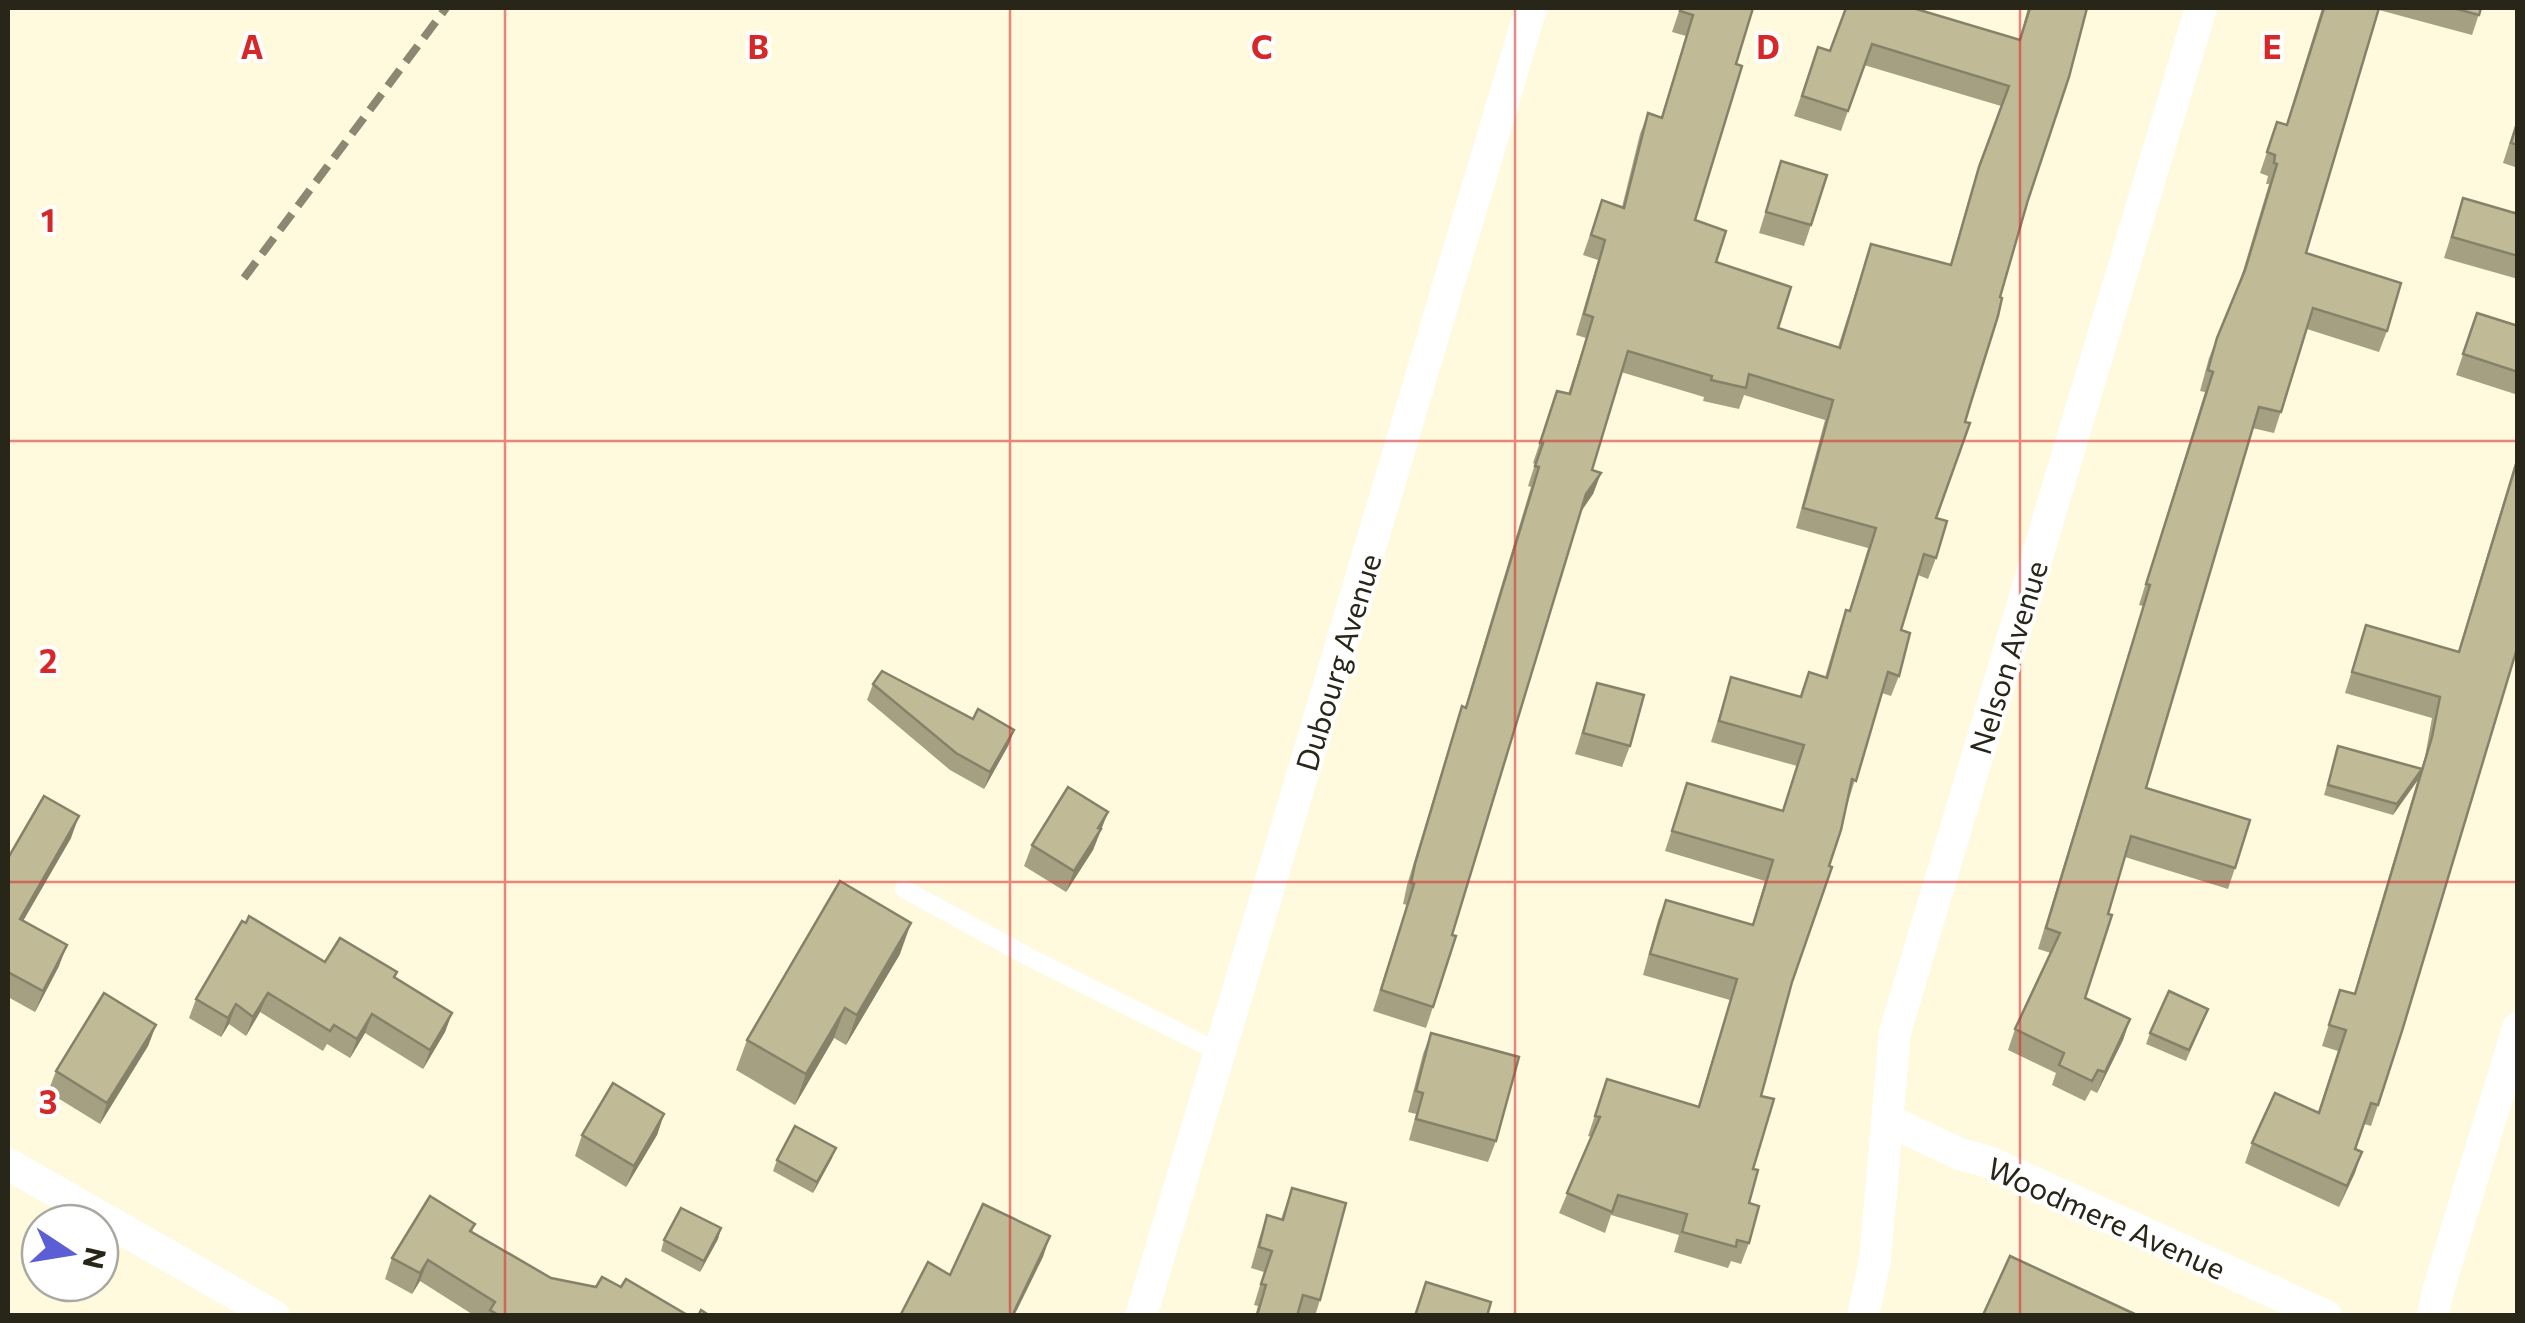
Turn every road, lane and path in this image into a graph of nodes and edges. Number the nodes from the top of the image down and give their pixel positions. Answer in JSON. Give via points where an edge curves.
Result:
{"nodes":[{"id":1,"x":1531,"y":8,"type":"edge"},
{"id":2,"x":2202,"y":8,"type":"edge"},
{"id":3,"x":904,"y":889,"type":"dead end"},
{"id":4,"x":2518,"y":1028,"type":"edge"},
{"id":5,"x":1221,"y":1053,"type":"junction"},
{"id":6,"x":1887,"y":1120,"type":"junction"},
{"id":7,"x":8,"y":1164,"type":"edge"},
{"id":8,"x":274,"y":1316,"type":"edge"},
{"id":9,"x":1141,"y":1316,"type":"edge"},
{"id":10,"x":1863,"y":1316,"type":"edge"},
{"id":11,"x":2326,"y":1316,"type":"edge"},
{"id":12,"x":2434,"y":1316,"type":"edge"}],
"edges":[{"from":1,"to":5,"type":"street","name":"Dubourg Avenue"},
{"from":2,"to":6,"type":"street","name":"Nelson Avenue","via":[[1895,1032]]},
{"from":3,"to":5,"type":"lane"},
{"from":4,"to":12,"type":"street"},
{"from":5,"to":9,"type":"street","name":"Dubourg Avenue"},
{"from":6,"to":10,"type":"street","name":"Nelson Avenue","via":[[1875,1260]]},
{"from":6,"to":11,"type":"street","name":"Woodmere Avenue"},
{"from":7,"to":8,"type":"street"}]}
